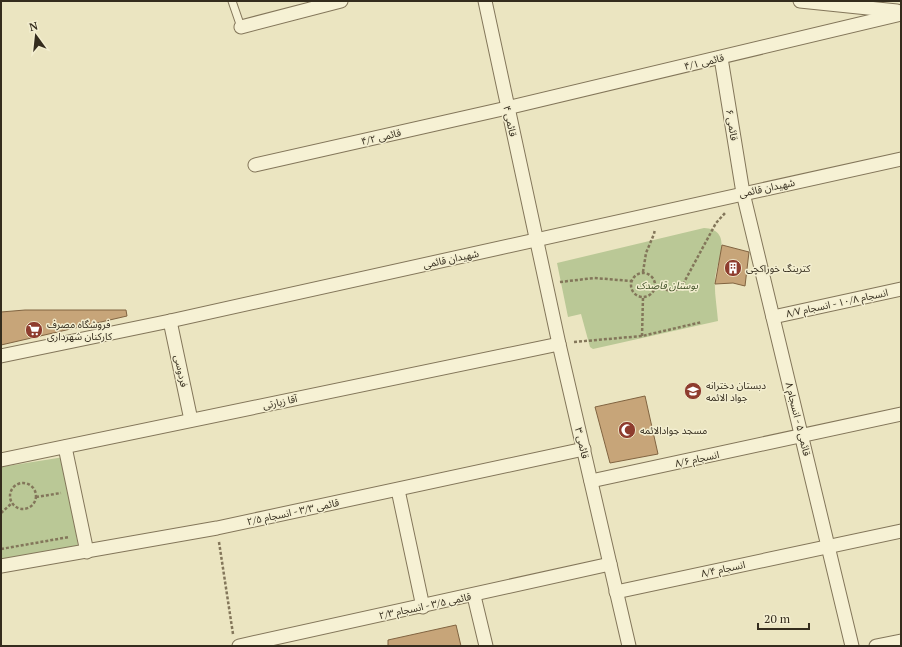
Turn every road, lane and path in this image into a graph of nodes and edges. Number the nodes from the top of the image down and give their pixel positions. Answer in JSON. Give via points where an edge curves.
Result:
{"nodes":[{"id":1,"x":232,"y":1,"type":"edge"},
{"id":2,"x":341,"y":1,"type":"edge"},
{"id":3,"x":485,"y":1,"type":"edge"},
{"id":4,"x":800,"y":1,"type":"edge"},
{"id":5,"x":849,"y":4,"type":"edge"},
{"id":6,"x":901,"y":13,"type":"edge"},
{"id":7,"x":241,"y":26,"type":"joint"},
{"id":8,"x":721,"y":58,"type":"junction"},
{"id":9,"x":507,"y":108,"type":"junction"},
{"id":10,"x":901,"y":159,"type":"edge"},
{"id":11,"x":255,"y":165,"type":"dead end"},
{"id":12,"x":743,"y":193,"type":"junction"},
{"id":13,"x":656,"y":214,"type":"junction"},
{"id":14,"x":536,"y":240,"type":"junction"},
{"id":15,"x":643,"y":272,"type":"junction"},
{"id":16,"x":631,"y":281,"type":"junction"},
{"id":17,"x":546,"y":284,"type":"junction"},
{"id":18,"x":656,"y":288,"type":"junction"},
{"id":19,"x":901,"y":289,"type":"edge"},
{"id":20,"x":644,"y":297,"type":"junction"},
{"id":21,"x":773,"y":317,"type":"junction"},
{"id":22,"x":170,"y":321,"type":"junction"},
{"id":23,"x":702,"y":322,"type":"dead end"},
{"id":24,"x":642,"y":336,"type":"junction"},
{"id":25,"x":559,"y":344,"type":"junction"},
{"id":26,"x":1,"y":356,"type":"edge"},
{"id":27,"x":901,"y":414,"type":"edge"},
{"id":28,"x":191,"y":420,"type":"junction"},
{"id":29,"x":802,"y":437,"type":"junction"},
{"id":30,"x":65,"y":447,"type":"junction"},
{"id":31,"x":584,"y":449,"type":"junction"},
{"id":32,"x":1,"y":460,"type":"edge"},
{"id":33,"x":591,"y":481,"type":"junction"},
{"id":34,"x":398,"y":490,"type":"junction"},
{"id":35,"x":74,"y":491,"type":"junction"},
{"id":36,"x":36,"y":497,"type":"junction"},
{"id":37,"x":12,"y":503,"type":"junction"},
{"id":38,"x":1,"y":513,"type":"edge"},
{"id":39,"x":217,"y":528,"type":"junction"},
{"id":40,"x":901,"y":531,"type":"edge"},
{"id":41,"x":83,"y":534,"type":"junction"},
{"id":42,"x":829,"y":547,"type":"junction"},
{"id":43,"x":1,"y":549,"type":"edge"},
{"id":44,"x":87,"y":552,"type":"junction"},
{"id":45,"x":610,"y":564,"type":"junction"},
{"id":46,"x":1,"y":566,"type":"edge"},
{"id":47,"x":616,"y":592,"type":"junction"},
{"id":48,"x":474,"y":596,"type":"junction"},
{"id":49,"x":423,"y":607,"type":"junction"},
{"id":50,"x":901,"y":641,"type":"edge"},
{"id":51,"x":236,"y":642,"type":"edge"},
{"id":52,"x":258,"y":644,"type":"edge"},
{"id":53,"x":486,"y":646,"type":"edge"},
{"id":54,"x":629,"y":646,"type":"edge"},
{"id":55,"x":852,"y":646,"type":"edge"},
{"id":56,"x":876,"y":646,"type":"edge"}],
"edges":[{"from":1,"to":7,"type":"lane"},
{"from":2,"to":7,"type":"street"},
{"from":3,"to":9,"type":"street","name":"قائمی ۴"},
{"from":4,"to":5,"type":"street"},
{"from":5,"to":6,"type":"street"},
{"from":6,"to":8,"type":"street","name":"قائمی ۴/۱"},
{"from":8,"to":9,"type":"street","name":"قائمی ۴/۱"},
{"from":8,"to":12,"type":"street","name":"قائمی ۶"},
{"from":9,"to":11,"type":"street","name":"قائمی ۴/۲"},
{"from":9,"to":14,"type":"street","name":"قائمی ۴"},
{"from":10,"to":12,"type":"street","name":"شهیدان قائمی"},
{"from":12,"to":13,"type":"street","name":"شهیدان قائمی"},
{"from":12,"to":18,"type":"path","via":[[716,223],[681,288],[673,291]]},
{"from":12,"to":21,"type":"street","name":"قائمی ۵ - انسجام ۸"},
{"from":13,"to":14,"type":"street","name":"شهیدان قائمی"},
{"from":13,"to":15,"type":"path","via":[[654,234],[646,253]]},
{"from":14,"to":17,"type":"street","name":"قائمی ۳"},
{"from":14,"to":22,"type":"street","name":"شهیدان قائمی"},
{"from":15,"to":16,"type":"path"},
{"from":15,"to":18,"type":"path","via":[[651,275]]},
{"from":16,"to":17,"type":"path","via":[[594,278]]},
{"from":16,"to":20,"type":"path","via":[[631,289],[636,295]]},
{"from":17,"to":25,"type":"street","name":"قائمی ۳"},
{"from":18,"to":20,"type":"path","via":[[651,295]]},
{"from":19,"to":21,"type":"street","name":"انسجام ۱۰/۸ - انسجام ۸/۷"},
{"from":20,"to":24,"type":"path"},
{"from":21,"to":29,"type":"street","name":"قائمی ۵ - انسجام ۸"},
{"from":22,"to":26,"type":"street","name":"شهیدان قائمی"},
{"from":22,"to":28,"type":"street","name":"فردوسی"},
{"from":23,"to":24,"type":"path"},
{"from":24,"to":25,"type":"path"},
{"from":25,"to":28,"type":"street","name":"آقا زیارتی"},
{"from":25,"to":31,"type":"street","name":"قائمی ۳"},
{"from":27,"to":29,"type":"street","name":"انسجام ۸/۶"},
{"from":28,"to":30,"type":"street","name":"آقا زیارتی"},
{"from":29,"to":33,"type":"street","name":"انسجام ۸/۶"},
{"from":29,"to":42,"type":"street","name":"قائمی ۵ - انسجام ۸"},
{"from":30,"to":32,"type":"street","name":"آقا زیارتی"},
{"from":30,"to":35,"type":"street"},
{"from":31,"to":33,"type":"street","name":"قائمی ۳"},
{"from":31,"to":34,"type":"street","name":"قائمی ۳/۳ - انسجام ۲/۵"},
{"from":33,"to":45,"type":"street","name":"قائمی ۳"},
{"from":34,"to":39,"type":"street","name":"قائمی ۳/۳ - انسجام ۲/۵"},
{"from":34,"to":49,"type":"street"},
{"from":35,"to":36,"type":"path"},
{"from":35,"to":41,"type":"street"},
{"from":36,"to":37,"type":"path","via":[[33,505],[26,509],[18,509]]},
{"from":36,"to":37,"type":"path","via":[[34,489],[28,484],[20,484],[12,488]]},
{"from":37,"to":38,"type":"path"},
{"from":39,"to":44,"type":"street","name":"قائمی ۳/۳ - انسجام ۲/۵"},
{"from":39,"to":51,"type":"path"},
{"from":40,"to":42,"type":"street","name":"انسجام ۸/۴"},
{"from":41,"to":43,"type":"path"},
{"from":41,"to":44,"type":"street"},
{"from":42,"to":47,"type":"street","name":"انسجام ۸/۴"},
{"from":42,"to":55,"type":"street","name":"قائمی ۵ - انسجام ۸"},
{"from":44,"to":46,"type":"street","name":"قائمی ۳/۳ - انسجام ۲/۵"},
{"from":45,"to":47,"type":"street","name":"قائمی ۳"},
{"from":45,"to":48,"type":"street","name":"قائمی ۳/۵ - انسجام ۲/۳"},
{"from":47,"to":54,"type":"street","name":"قائمی ۳"},
{"from":48,"to":49,"type":"street","name":"قائمی ۳/۵ - انسجام ۲/۳"},
{"from":48,"to":53,"type":"street"},
{"from":49,"to":52,"type":"street","name":"قائمی ۳/۵ - انسجام ۲/۳"},
{"from":50,"to":56,"type":"street"},
{"from":51,"to":52,"type":"street","name":"قائمی ۳/۵ - انسجام ۲/۳"}]}
